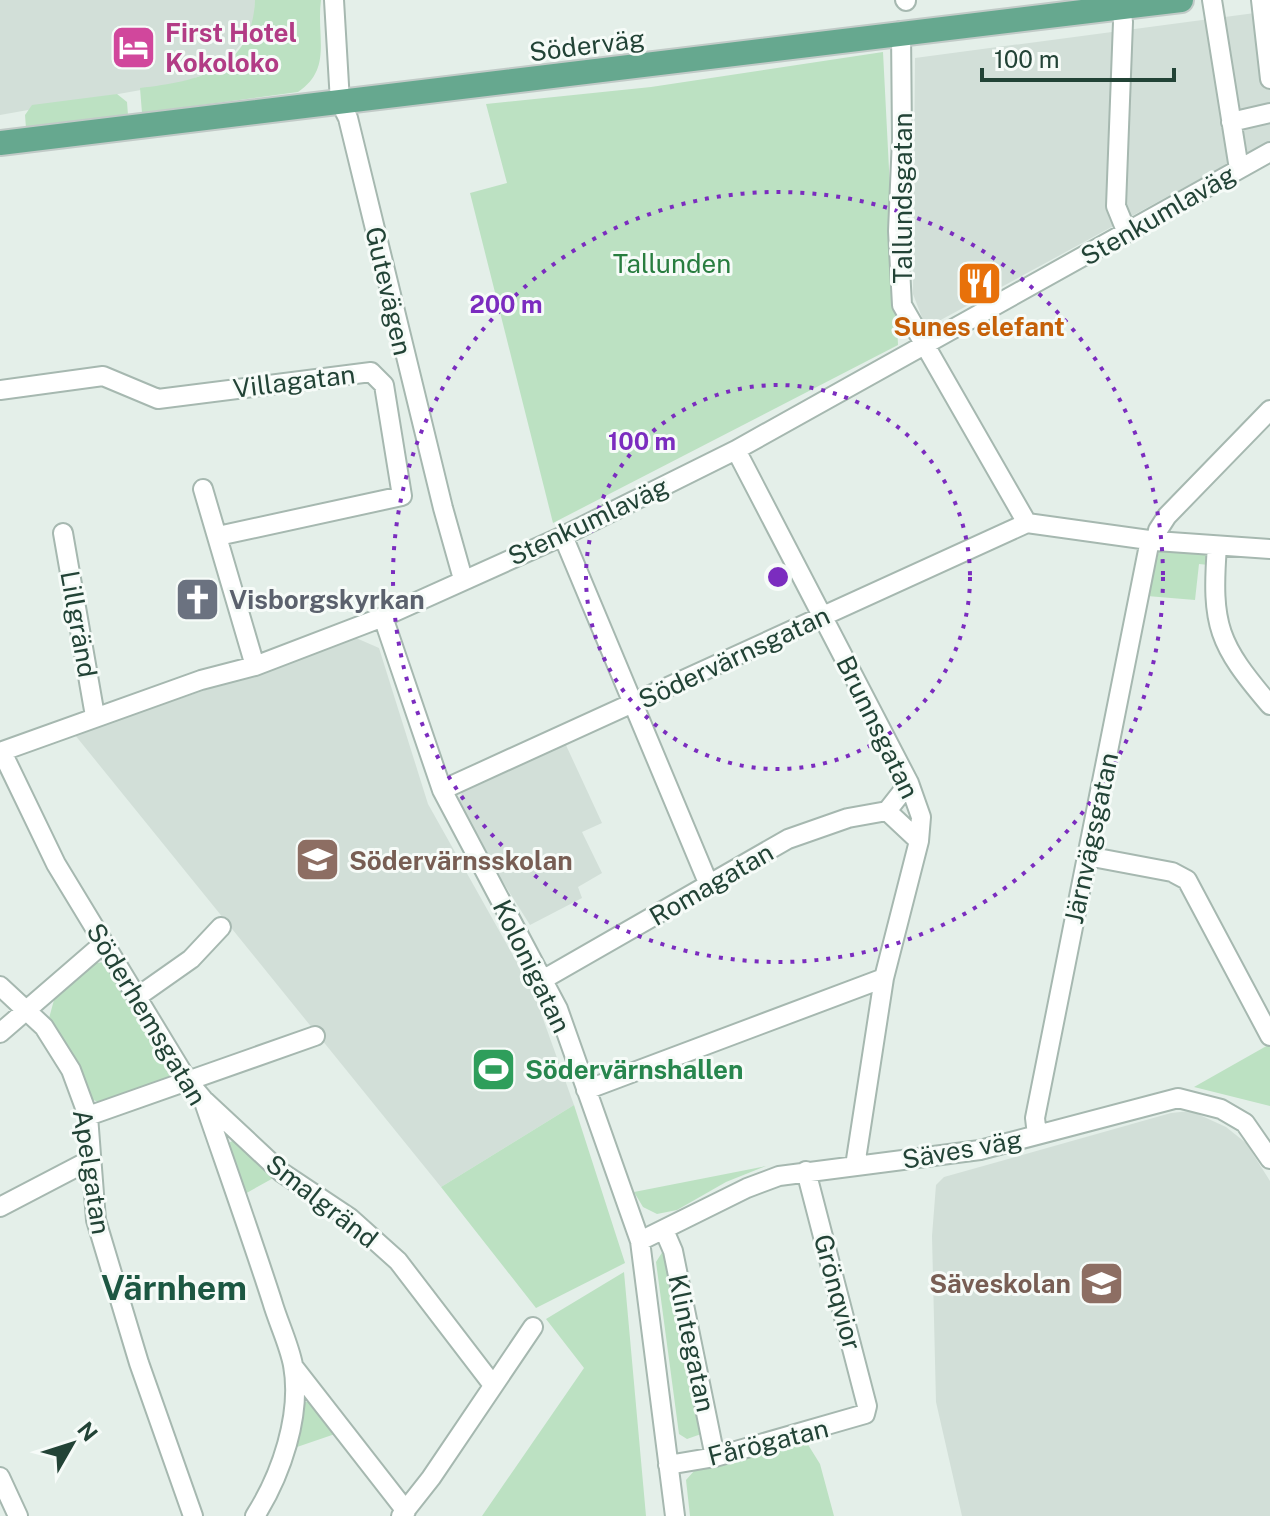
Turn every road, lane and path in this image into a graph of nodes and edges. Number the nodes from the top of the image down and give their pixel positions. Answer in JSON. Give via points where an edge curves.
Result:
{"nodes":[{"id":1,"x":334,"y":0,"type":"edge"},
{"id":2,"x":1181,"y":0,"type":"edge"},
{"id":3,"x":1212,"y":0,"type":"edge"},
{"id":4,"x":1261,"y":0,"type":"edge"},
{"id":5,"x":1121,"y":8,"type":"junction"},
{"id":6,"x":901,"y":31,"type":"junction"},
{"id":7,"x":1270,"y":79,"type":"edge"},
{"id":8,"x":340,"y":102,"type":"junction"},
{"id":9,"x":1270,"y":113,"type":"edge"},
{"id":10,"x":1231,"y":122,"type":"junction"},
{"id":11,"x":0,"y":143,"type":"edge"},
{"id":12,"x":1270,"y":152,"type":"edge"},
{"id":13,"x":1239,"y":169,"type":"junction"},
{"id":14,"x":1127,"y":233,"type":"junction"},
{"id":15,"x":924,"y":344,"type":"junction"},
{"id":16,"x":0,"y":390,"type":"edge"},
{"id":17,"x":1270,"y":410,"type":"edge"},
{"id":18,"x":736,"y":450,"type":"junction"},
{"id":19,"x":203,"y":489,"type":"dead end"},
{"id":20,"x":1027,"y":523,"type":"junction"},
{"id":21,"x":63,"y":533,"type":"dead end"},
{"id":22,"x":218,"y":536,"type":"junction"},
{"id":23,"x":563,"y":536,"type":"junction"},
{"id":24,"x":1153,"y":541,"type":"junction"},
{"id":25,"x":1217,"y":546,"type":"junction"},
{"id":26,"x":1270,"y":549,"type":"edge"},
{"id":27,"x":463,"y":579,"type":"junction"},
{"id":28,"x":822,"y":616,"type":"junction"},
{"id":29,"x":383,"y":617,"type":"junction"},
{"id":30,"x":255,"y":666,"type":"junction"},
{"id":31,"x":631,"y":704,"type":"junction"},
{"id":32,"x":1270,"y":705,"type":"edge"},
{"id":33,"x":95,"y":716,"type":"junction"},
{"id":34,"x":1,"y":752,"type":"edge"},
{"id":35,"x":909,"y":783,"type":"junction"},
{"id":36,"x":442,"y":790,"type":"junction"},
{"id":37,"x":887,"y":811,"type":"junction"},
{"id":38,"x":919,"y":841,"type":"junction"},
{"id":39,"x":1087,"y":856,"type":"junction"},
{"id":40,"x":709,"y":885,"type":"junction"},
{"id":41,"x":221,"y":927,"type":"dead end"},
{"id":42,"x":104,"y":943,"type":"junction"},
{"id":43,"x":884,"y":978,"type":"junction"},
{"id":44,"x":544,"y":979,"type":"junction"},
{"id":45,"x":0,"y":986,"type":"edge"},
{"id":46,"x":137,"y":997,"type":"junction"},
{"id":47,"x":25,"y":1011,"type":"junction"},
{"id":48,"x":0,"y":1033,"type":"edge"},
{"id":49,"x":315,"y":1036,"type":"dead end"},
{"id":50,"x":1270,"y":1036,"type":"edge"},
{"id":51,"x":187,"y":1080,"type":"junction"},
{"id":52,"x":586,"y":1090,"type":"junction"},
{"id":53,"x":203,"y":1099,"type":"junction"},
{"id":54,"x":88,"y":1116,"type":"junction"},
{"id":55,"x":1264,"y":1134,"type":"edge"},
{"id":56,"x":1037,"y":1135,"type":"junction"},
{"id":57,"x":1270,"y":1159,"type":"edge"},
{"id":58,"x":90,"y":1160,"type":"junction"},
{"id":59,"x":855,"y":1166,"type":"junction"},
{"id":60,"x":806,"y":1171,"type":"junction"},
{"id":61,"x":0,"y":1207,"type":"edge"},
{"id":62,"x":664,"y":1230,"type":"junction"},
{"id":63,"x":640,"y":1241,"type":"junction"},
{"id":64,"x":533,"y":1327,"type":"dead end"},
{"id":65,"x":293,"y":1366,"type":"junction"},
{"id":66,"x":493,"y":1385,"type":"junction"},
{"id":67,"x":865,"y":1414,"type":"joint"},
{"id":68,"x":715,"y":1457,"type":"junction"},
{"id":69,"x":668,"y":1465,"type":"junction"},
{"id":70,"x":0,"y":1477,"type":"edge"},
{"id":71,"x":404,"y":1513,"type":"edge"},
{"id":72,"x":18,"y":1516,"type":"edge"},
{"id":73,"x":193,"y":1516,"type":"edge"},
{"id":74,"x":255,"y":1516,"type":"edge"},
{"id":75,"x":675,"y":1516,"type":"edge"}],
"edges":[{"from":1,"to":8,"type":"street","name":"Gutevägen"},
{"from":2,"to":5,"type":"main road","name":"Söderväg"},
{"from":3,"to":10,"type":"street"},
{"from":4,"to":7,"type":"street"},
{"from":5,"to":6,"type":"main road","name":"Söderväg"},
{"from":5,"to":14,"type":"street","via":[[1116,206]]},
{"from":6,"to":8,"type":"main road","name":"Söderväg"},
{"from":6,"to":15,"type":"street","name":"Tallundsgatan","via":[[902,305]]},
{"from":8,"to":11,"type":"main road","name":"Söderväg"},
{"from":8,"to":27,"type":"street","name":"Gutevägen"},
{"from":9,"to":10,"type":"street"},
{"from":10,"to":13,"type":"street"},
{"from":12,"to":13,"type":"street","name":"Stenkumlaväg"},
{"from":13,"to":14,"type":"street","name":"Stenkumlaväg"},
{"from":14,"to":15,"type":"street","name":"Stenkumlaväg"},
{"from":15,"to":18,"type":"street","name":"Stenkumlaväg"},
{"from":15,"to":20,"type":"street","name":"Tallundsgatan"},
{"from":16,"to":22,"type":"street","name":"Villagatan","via":[[103,376],[158,399],[371,372],[384,385],[402,496]]},
{"from":17,"to":24,"type":"street","name":"Järnvägsgatan","via":[[1167,516]]},
{"from":18,"to":23,"type":"street","name":"Stenkumlaväg"},
{"from":18,"to":28,"type":"street","name":"Brunnsgatan"},
{"from":19,"to":22,"type":"street"},
{"from":20,"to":24,"type":"street"},
{"from":20,"to":28,"type":"street","name":"Södervärnsgatan"},
{"from":21,"to":33,"type":"street","name":"Lillgränd"},
{"from":22,"to":30,"type":"street"},
{"from":23,"to":27,"type":"street","name":"Stenkumlaväg"},
{"from":23,"to":31,"type":"street"},
{"from":24,"to":25,"type":"street"},
{"from":24,"to":39,"type":"street","name":"Järnvägsgatan"},
{"from":25,"to":26,"type":"street"},
{"from":25,"to":32,"type":"street","via":[[1217,623],[1238,665]]},
{"from":27,"to":29,"type":"street","name":"Stenkumlaväg"},
{"from":28,"to":31,"type":"street","name":"Södervärnsgatan"},
{"from":28,"to":35,"type":"street","name":"Brunnsgatan"},
{"from":29,"to":30,"type":"street","name":"Stenkumlaväg"},
{"from":29,"to":36,"type":"street","name":"Kolonigatan"},
{"from":30,"to":33,"type":"street","name":"Stenkumlaväg"},
{"from":31,"to":36,"type":"street","name":"Södervärnsgatan"},
{"from":31,"to":40,"type":"street"},
{"from":33,"to":34,"type":"street","name":"Stenkumlaväg"},
{"from":34,"to":42,"type":"street","name":"Söderhemsgatan","via":[[56,864]]},
{"from":35,"to":37,"type":"street"},
{"from":35,"to":38,"type":"street","name":"Brunnsgatan","via":[[921,817]]},
{"from":36,"to":44,"type":"street","name":"Kolonigatan"},
{"from":37,"to":38,"type":"street"},
{"from":37,"to":40,"type":"street","name":"Romagatan","via":[[788,839]]},
{"from":38,"to":43,"type":"street","name":"Brunnsgatan"},
{"from":39,"to":50,"type":"street","via":[[1172,872],[1187,880]]},
{"from":39,"to":56,"type":"street","name":"Järnvägsgatan","via":[[1041,1088]]},
{"from":40,"to":44,"type":"street","name":"Romagatan"},
{"from":41,"to":46,"type":"street","via":[[191,959]]},
{"from":42,"to":46,"type":"street","name":"Söderhemsgatan"},
{"from":42,"to":47,"type":"street"},
{"from":43,"to":52,"type":"street"},
{"from":43,"to":59,"type":"street","name":"Brunnsgatan"},
{"from":44,"to":52,"type":"street","name":"Kolonigatan"},
{"from":45,"to":47,"type":"street","name":"Apelgatan"},
{"from":46,"to":51,"type":"street","name":"Söderhemsgatan"},
{"from":47,"to":48,"type":"street"},
{"from":47,"to":54,"type":"street","name":"Apelgatan","via":[[44,1027],[71,1070]]},
{"from":49,"to":51,"type":"street"},
{"from":51,"to":53,"type":"street","name":"Söderhemsgatan"},
{"from":51,"to":54,"type":"street"},
{"from":52,"to":63,"type":"street","name":"Kolonigatan"},
{"from":53,"to":65,"type":"street","name":"Söderhemsgatan"},
{"from":53,"to":66,"type":"street","name":"Smalgränd","via":[[281,1172],[350,1218],[398,1261]]},
{"from":54,"to":58,"type":"street","name":"Apelgatan"},
{"from":55,"to":56,"type":"street","name":"Säves väg","via":[[1221,1109],[1178,1098]]},
{"from":55,"to":57,"type":"street","name":"Säves väg"},
{"from":56,"to":59,"type":"street","name":"Säves väg","via":[[931,1159]]},
{"from":58,"to":61,"type":"street"},
{"from":58,"to":73,"type":"street","name":"Apelgatan","via":[[96,1220]]},
{"from":59,"to":60,"type":"street","name":"Säves väg"},
{"from":60,"to":62,"type":"street","name":"Säves väg","via":[[747,1188]]},
{"from":60,"to":67,"type":"street","name":"Grönqvior"},
{"from":62,"to":63,"type":"street","name":"Säves väg"},
{"from":62,"to":68,"type":"street","name":"Klintegatan","via":[[673,1251]]},
{"from":63,"to":69,"type":"street","name":"Kolonigatan"},
{"from":64,"to":66,"type":"street"},
{"from":65,"to":71,"type":"street"},
{"from":65,"to":74,"type":"street","name":"Söderhemsgatan","via":[[284,1452],[274,1486]]},
{"from":66,"to":71,"type":"street"},
{"from":67,"to":68,"type":"street","name":"Fårögatan"},
{"from":68,"to":69,"type":"street","name":"Fårögatan"},
{"from":69,"to":75,"type":"street","name":"Kolonigatan"},
{"from":70,"to":72,"type":"street"}]}
